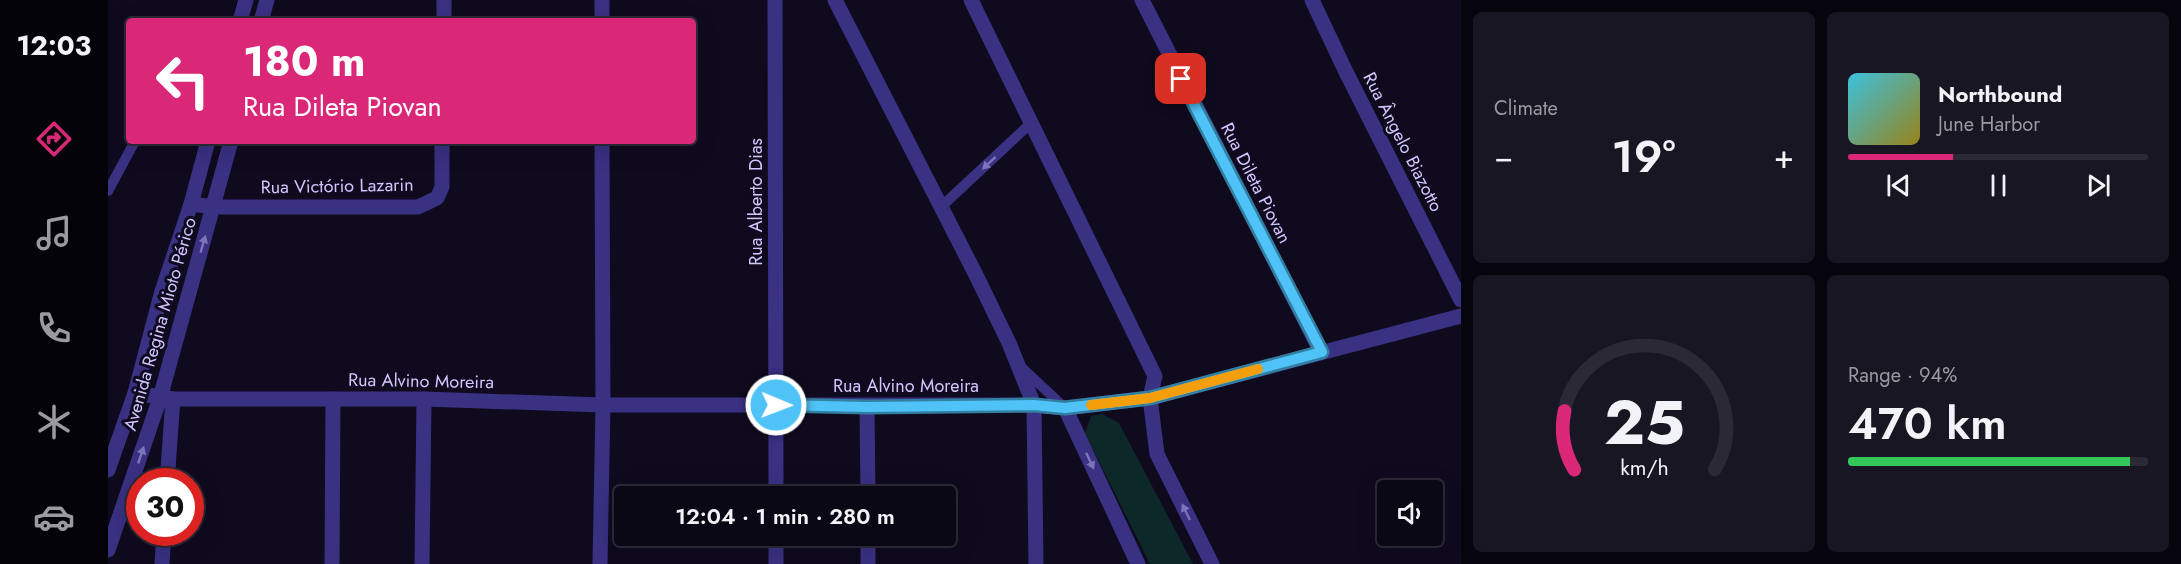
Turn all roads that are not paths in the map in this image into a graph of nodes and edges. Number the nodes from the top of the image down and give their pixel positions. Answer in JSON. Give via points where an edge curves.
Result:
{"nodes":[{"id":1,"x":246,"y":0,"type":"edge"},
{"id":2,"x":267,"y":0,"type":"edge"},
{"id":3,"x":444,"y":0,"type":"edge"},
{"id":4,"x":602,"y":0,"type":"edge"},
{"id":5,"x":775,"y":0,"type":"edge"},
{"id":6,"x":835,"y":0,"type":"edge"},
{"id":7,"x":971,"y":0,"type":"edge"},
{"id":8,"x":1142,"y":0,"type":"edge"},
{"id":9,"x":1312,"y":0,"type":"edge"},
{"id":10,"x":241,"y":18,"type":"edge"},
{"id":11,"x":262,"y":18,"type":"edge"},
{"id":12,"x":444,"y":18,"type":"edge"},
{"id":13,"x":602,"y":18,"type":"edge"},
{"id":14,"x":1031,"y":123,"type":"junction"},
{"id":15,"x":133,"y":144,"type":"edge"},
{"id":16,"x":207,"y":144,"type":"edge"},
{"id":17,"x":230,"y":144,"type":"edge"},
{"id":18,"x":442,"y":144,"type":"edge"},
{"id":19,"x":602,"y":144,"type":"edge"},
{"id":20,"x":108,"y":191,"type":"edge"},
{"id":21,"x":191,"y":204,"type":"junction"},
{"id":22,"x":214,"y":207,"type":"junction"},
{"id":23,"x":941,"y":207,"type":"junction"},
{"id":24,"x":1461,"y":300,"type":"edge"},
{"id":25,"x":1461,"y":316,"type":"edge"},
{"id":26,"x":1322,"y":352,"type":"junction"},
{"id":27,"x":1017,"y":363,"type":"junction"},
{"id":28,"x":135,"y":393,"type":"junction"},
{"id":29,"x":167,"y":398,"type":"junction"},
{"id":30,"x":1150,"y":398,"type":"junction"},
{"id":31,"x":333,"y":399,"type":"junction"},
{"id":32,"x":424,"y":399,"type":"junction"},
{"id":33,"x":603,"y":405,"type":"junction"},
{"id":34,"x":776,"y":405,"type":"junction"},
{"id":35,"x":1034,"y":405,"type":"junction"},
{"id":36,"x":867,"y":407,"type":"junction"},
{"id":37,"x":1065,"y":408,"type":"junction"},
{"id":38,"x":167,"y":468,"type":"edge"},
{"id":39,"x":108,"y":470,"type":"edge"},
{"id":40,"x":776,"y":486,"type":"edge"},
{"id":41,"x":868,"y":486,"type":"edge"},
{"id":42,"x":108,"y":546,"type":"edge"},
{"id":43,"x":163,"y":546,"type":"edge"},
{"id":44,"x":776,"y":546,"type":"edge"},
{"id":45,"x":868,"y":546,"type":"edge"},
{"id":46,"x":162,"y":564,"type":"edge"},
{"id":47,"x":332,"y":564,"type":"edge"},
{"id":48,"x":422,"y":564,"type":"edge"},
{"id":49,"x":600,"y":564,"type":"edge"},
{"id":50,"x":776,"y":564,"type":"edge"},
{"id":51,"x":868,"y":564,"type":"edge"},
{"id":52,"x":1036,"y":564,"type":"edge"},
{"id":53,"x":1138,"y":564,"type":"edge"},
{"id":54,"x":1212,"y":564,"type":"edge"}],
"edges":[{"from":1,"to":10,"type":"street"},
{"from":2,"to":11,"type":"street"},
{"from":3,"to":12,"type":"street"},
{"from":4,"to":13,"type":"street"},
{"from":5,"to":34,"type":"street","name":"Rua Alberto Dias"},
{"from":6,"to":23,"type":"street"},
{"from":7,"to":14,"type":"street"},
{"from":8,"to":26,"type":"street","name":"Rua Dileta Piovan"},
{"from":9,"to":24,"type":"street","name":"Rua Ângelo Biazotto"},
{"from":14,"to":23,"type":"lane","one_way":true},
{"from":14,"to":30,"type":"street","via":[[1155,376]]},
{"from":15,"to":20,"type":"lane"},
{"from":16,"to":21,"type":"street","name":"Avenida Regina Mioto Périco"},
{"from":17,"to":22,"type":"street","name":"Avenida Regina Mioto Périco"},
{"from":18,"to":22,"type":"street","name":"Rua Victório Lazarin","via":[[442,187],[436,198],[418,207]]},
{"from":19,"to":33,"type":"street"},
{"from":21,"to":22,"type":"street","name":"Rua Victório Lazarin"},
{"from":21,"to":28,"type":"street","name":"Avenida Regina Mioto Périco","via":[[162,291]]},
{"from":29,"to":22,"type":"street","name":"Avenida Regina Mioto Périco","one_way":true},
{"from":23,"to":27,"type":"street"},
{"from":25,"to":26,"type":"street","name":"Rua Alvino Moreira"},
{"from":26,"to":30,"type":"street","name":"Rua Alvino Moreira"},
{"from":27,"to":35,"type":"street"},
{"from":27,"to":37,"type":"lane"},
{"from":28,"to":29,"type":"street","name":"Rua Alvino Moreira"},
{"from":28,"to":39,"type":"street","name":"Avenida Regina Mioto Périco"},
{"from":29,"to":31,"type":"street","name":"Rua Alvino Moreira"},
{"from":29,"to":38,"type":"street"},
{"from":42,"to":29,"type":"street","name":"Avenida Regina Mioto Périco","one_way":true},
{"from":30,"to":37,"type":"street","name":"Rua Alvino Moreira"},
{"from":54,"to":30,"type":"street","one_way":true,"via":[[1157,454]]},
{"from":31,"to":32,"type":"street","name":"Rua Alvino Moreira"},
{"from":31,"to":47,"type":"street"},
{"from":32,"to":33,"type":"street","name":"Rua Alvino Moreira"},
{"from":32,"to":48,"type":"street"},
{"from":33,"to":34,"type":"street","name":"Rua Alvino Moreira"},
{"from":33,"to":49,"type":"street"},
{"from":34,"to":36,"type":"street","name":"Rua Alvino Moreira"},
{"from":34,"to":40,"type":"street","name":"Rua Alberto Dias"},
{"from":35,"to":36,"type":"street","name":"Rua Alvino Moreira"},
{"from":35,"to":37,"type":"street","name":"Rua Alvino Moreira"},
{"from":35,"to":52,"type":"street"},
{"from":36,"to":41,"type":"street"},
{"from":37,"to":53,"type":"street","one_way":true},
{"from":43,"to":46,"type":"street"},
{"from":44,"to":50,"type":"street"},
{"from":45,"to":51,"type":"street"}]}
